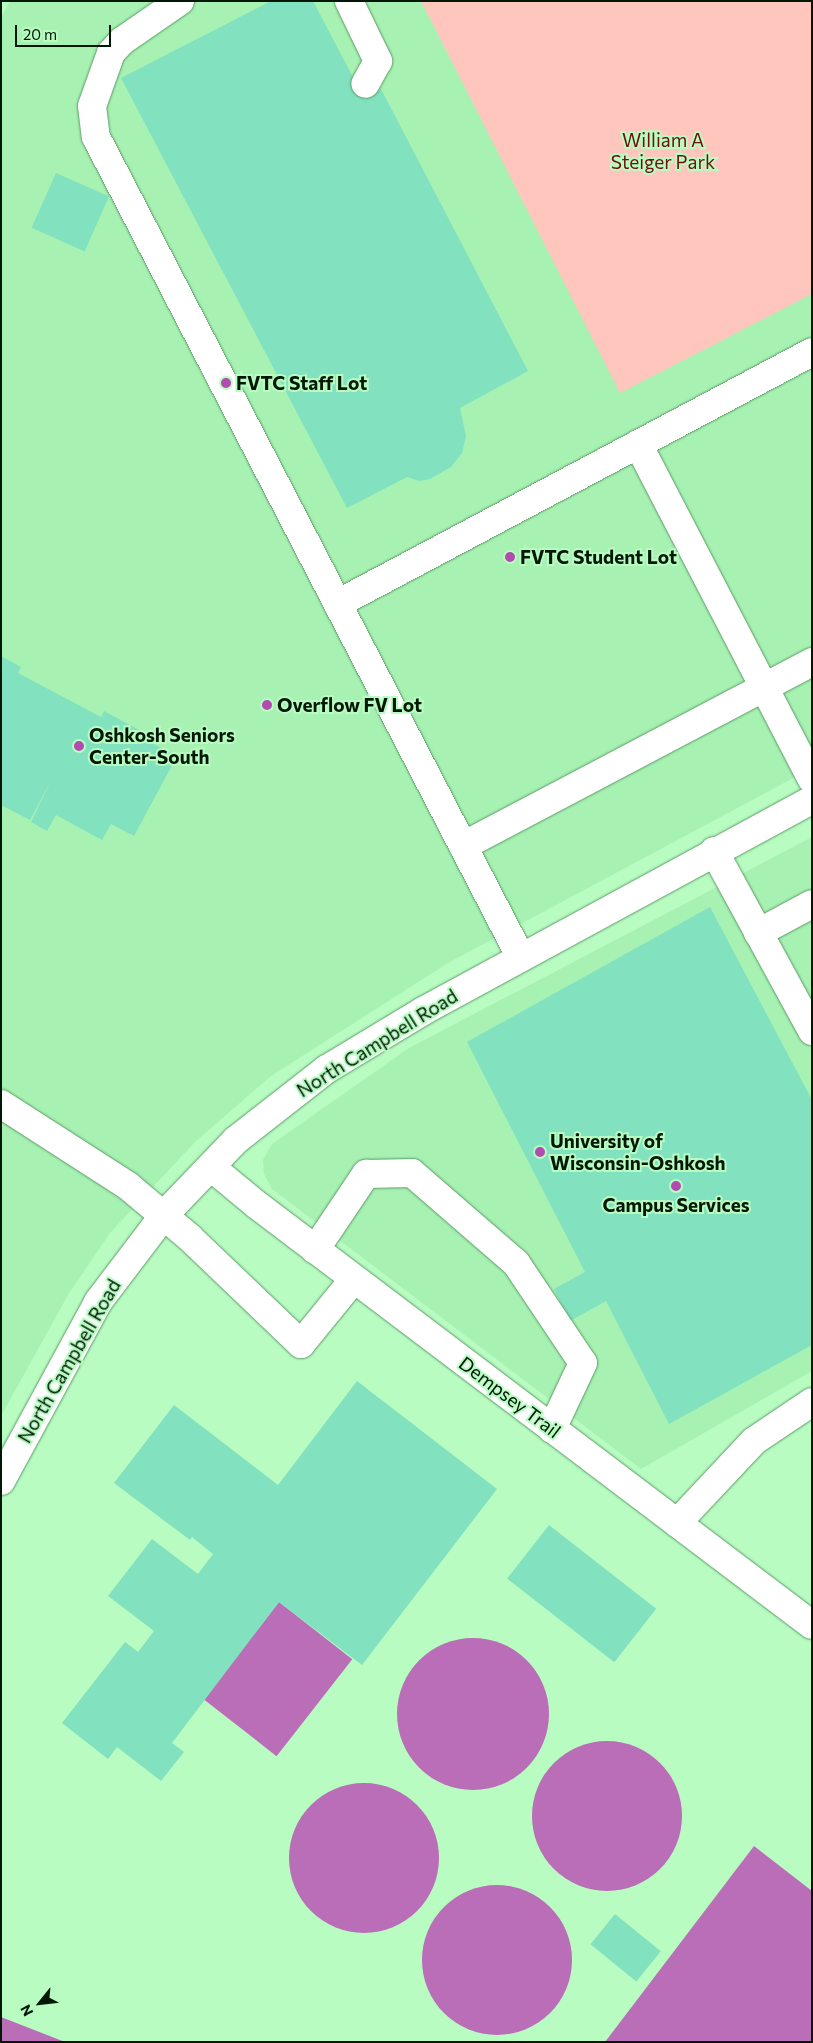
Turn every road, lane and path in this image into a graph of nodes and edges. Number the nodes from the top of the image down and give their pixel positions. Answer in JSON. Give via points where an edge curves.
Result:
{"nodes":[{"id":1,"x":180,"y":1,"type":"edge"},
{"id":2,"x":349,"y":1,"type":"edge"},
{"id":3,"x":365,"y":84,"type":"dead end"},
{"id":4,"x":812,"y":352,"type":"edge"},
{"id":5,"x":638,"y":444,"type":"junction"},
{"id":6,"x":339,"y":603,"type":"junction"},
{"id":7,"x":812,"y":662,"type":"edge"},
{"id":8,"x":764,"y":687,"type":"junction"},
{"id":9,"x":812,"y":779,"type":"edge"},
{"id":10,"x":812,"y":800,"type":"edge"},
{"id":11,"x":463,"y":846,"type":"junction"},
{"id":12,"x":714,"y":851,"type":"junction"},
{"id":13,"x":812,"y":904,"type":"edge"},
{"id":14,"x":758,"y":933,"type":"junction"},
{"id":15,"x":521,"y":958,"type":"junction"},
{"id":16,"x":812,"y":1031,"type":"edge"},
{"id":17,"x":1,"y":1104,"type":"edge"},
{"id":18,"x":211,"y":1167,"type":"junction"},
{"id":19,"x":164,"y":1215,"type":"junction"},
{"id":20,"x":315,"y":1250,"type":"junction"},
{"id":21,"x":354,"y":1279,"type":"junction"},
{"id":22,"x":812,"y":1402,"type":"edge"},
{"id":23,"x":552,"y":1429,"type":"junction"},
{"id":24,"x":1,"y":1481,"type":"edge"},
{"id":25,"x":677,"y":1523,"type":"junction"},
{"id":26,"x":812,"y":1625,"type":"edge"}],
"edges":[{"from":1,"to":6,"type":"street","via":[[129,36],[112,54],[92,106],[96,137],[324,583]]},
{"from":2,"to":3,"type":"street","via":[[378,61]]},
{"from":4,"to":5,"type":"street"},
{"from":5,"to":6,"type":"street"},
{"from":5,"to":8,"type":"street"},
{"from":6,"to":11,"type":"street"},
{"from":7,"to":8,"type":"street"},
{"from":8,"to":9,"type":"street"},
{"from":8,"to":11,"type":"street"},
{"from":10,"to":12,"type":"street","name":"North Campbell Road"},
{"from":11,"to":15,"type":"street"},
{"from":12,"to":14,"type":"street"},
{"from":12,"to":15,"type":"street","name":"North Campbell Road"},
{"from":13,"to":14,"type":"street"},
{"from":14,"to":16,"type":"street"},
{"from":15,"to":18,"type":"street","name":"North Campbell Road","via":[[327,1069],[236,1140]]},
{"from":17,"to":19,"type":"street","via":[[128,1186]]},
{"from":18,"to":19,"type":"street","name":"North Campbell Road"},
{"from":18,"to":20,"type":"street","name":"Dempsey Trail"},
{"from":19,"to":21,"type":"street","via":[[301,1344]]},
{"from":19,"to":24,"type":"street","name":"North Campbell Road","via":[[98,1302]]},
{"from":20,"to":21,"type":"street","name":"Dempsey Trail"},
{"from":20,"to":23,"type":"street","via":[[366,1174],[412,1173],[516,1263],[582,1363]]},
{"from":21,"to":23,"type":"street","name":"Dempsey Trail"},
{"from":22,"to":25,"type":"street","via":[[754,1441]]},
{"from":23,"to":25,"type":"street","name":"Dempsey Trail"},
{"from":25,"to":26,"type":"street","name":"Dempsey Trail"}]}
